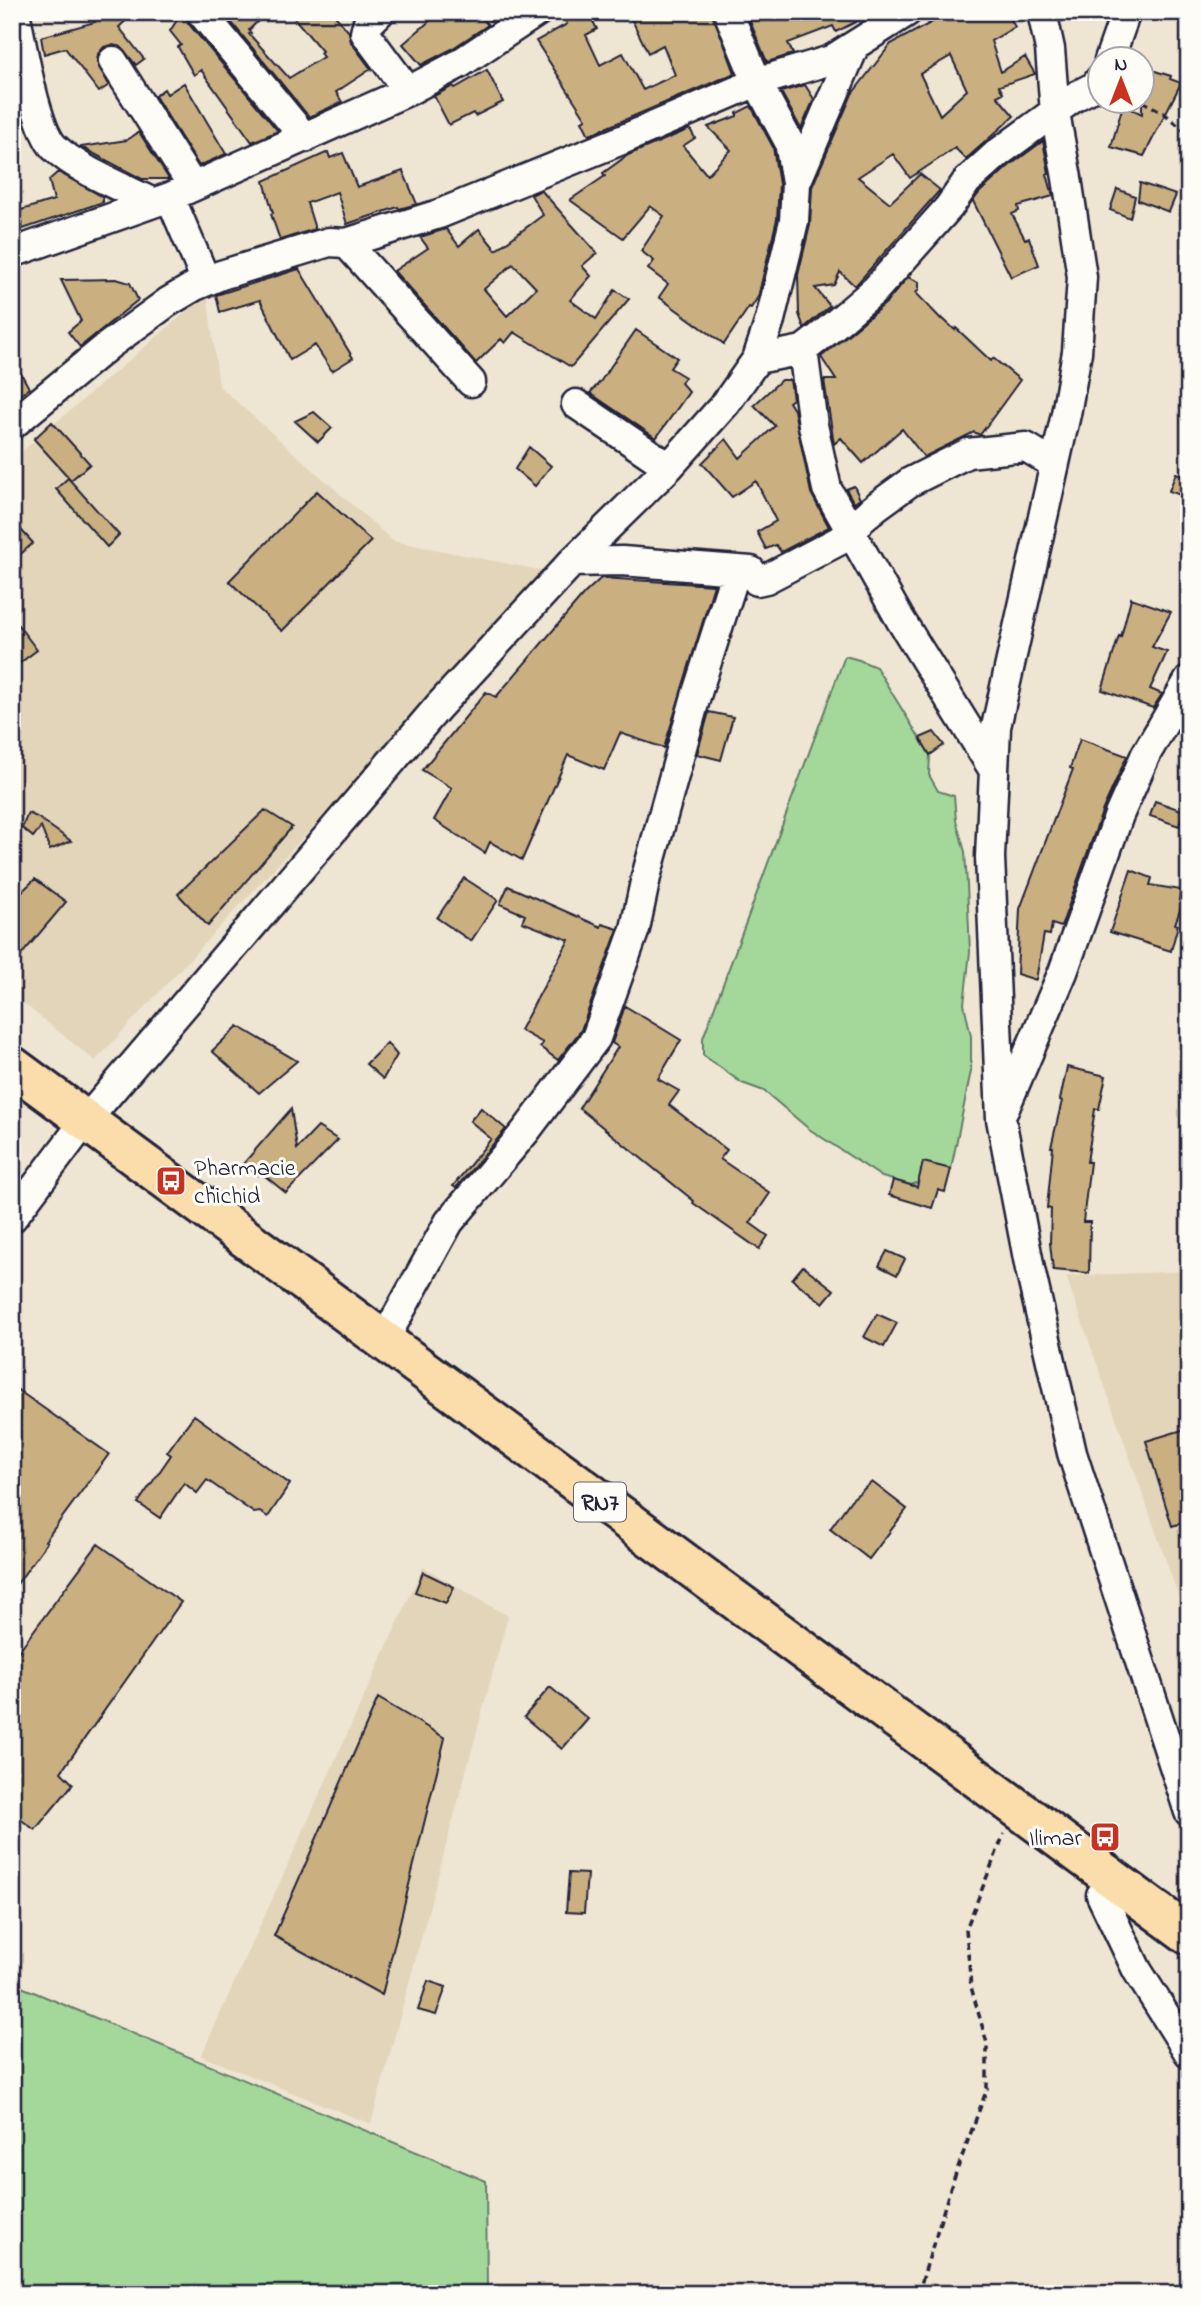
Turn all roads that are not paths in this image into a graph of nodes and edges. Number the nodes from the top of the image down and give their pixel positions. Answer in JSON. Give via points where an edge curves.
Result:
{"nodes":[{"id":1,"x":15,"y":12,"type":"edge"},
{"id":2,"x":201,"y":12,"type":"edge"},
{"id":3,"x":380,"y":12,"type":"edge"},
{"id":4,"x":537,"y":12,"type":"edge"},
{"id":5,"x":728,"y":12,"type":"edge"},
{"id":6,"x":907,"y":12,"type":"edge"},
{"id":7,"x":1042,"y":12,"type":"edge"},
{"id":8,"x":1126,"y":12,"type":"edge"},
{"id":9,"x":855,"y":46,"type":"junction"},
{"id":10,"x":1114,"y":46,"type":"edge"},
{"id":11,"x":113,"y":61,"type":"dead end"},
{"id":12,"x":757,"y":82,"type":"junction"},
{"id":13,"x":408,"y":91,"type":"junction"},
{"id":14,"x":1086,"y":91,"type":"edge"},
{"id":15,"x":1055,"y":113,"type":"junction"},
{"id":16,"x":305,"y":138,"type":"junction"},
{"id":17,"x":796,"y":183,"type":"junction"},
{"id":18,"x":172,"y":195,"type":"junction"},
{"id":19,"x":346,"y":243,"type":"junction"},
{"id":20,"x":12,"y":253,"type":"edge"},
{"id":21,"x":206,"y":281,"type":"junction"},
{"id":22,"x":803,"y":350,"type":"junction"},
{"id":23,"x":757,"y":359,"type":"junction"},
{"id":24,"x":471,"y":382,"type":"dead end"},
{"id":25,"x":576,"y":404,"type":"dead end"},
{"id":26,"x":12,"y":425,"type":"edge"},
{"id":27,"x":1054,"y":464,"type":"junction"},
{"id":28,"x":669,"y":467,"type":"junction"},
{"id":29,"x":852,"y":534,"type":"junction"},
{"id":30,"x":572,"y":562,"type":"junction"},
{"id":31,"x":736,"y":571,"type":"junction"},
{"id":32,"x":1189,"y":680,"type":"edge"},
{"id":33,"x":993,"y":768,"type":"junction"},
{"id":34,"x":12,"y":1066,"type":"edge"},
{"id":35,"x":12,"y":1096,"type":"edge"},
{"id":36,"x":1000,"y":1119,"type":"junction"},
{"id":37,"x":78,"y":1130,"type":"junction"},
{"id":38,"x":12,"y":1218,"type":"edge"},
{"id":39,"x":383,"y":1342,"type":"junction"},
{"id":40,"x":1189,"y":1812,"type":"edge"},
{"id":41,"x":1101,"y":1895,"type":"junction"},
{"id":42,"x":1189,"y":1935,"type":"edge"},
{"id":43,"x":1189,"y":1961,"type":"edge"},
{"id":44,"x":1189,"y":2053,"type":"edge"}],
"edges":[{"from":1,"to":18,"type":"street","via":[[41,126],[53,146],[71,160]]},
{"from":2,"to":16,"type":"street"},
{"from":3,"to":13,"type":"street","via":[[365,33]]},
{"from":4,"to":13,"type":"street","via":[[459,64]]},
{"from":5,"to":12,"type":"street"},
{"from":6,"to":9,"type":"street"},
{"from":7,"to":15,"type":"street"},
{"from":8,"to":10,"type":"street"},
{"from":9,"to":12,"type":"street","via":[[831,60]]},
{"from":9,"to":17,"type":"street"},
{"from":11,"to":18,"type":"street"},
{"from":12,"to":17,"type":"street","via":[[789,142]]},
{"from":12,"to":19,"type":"street","via":[[439,214]]},
{"from":13,"to":16,"type":"street"},
{"from":14,"to":15,"type":"street"},
{"from":15,"to":22,"type":"street","via":[[967,181],[870,295]]},
{"from":15,"to":27,"type":"street","via":[[1082,277],[1077,352]]},
{"from":16,"to":18,"type":"street"},
{"from":17,"to":23,"type":"street","via":[[794,221]]},
{"from":18,"to":20,"type":"street"},
{"from":18,"to":21,"type":"street"},
{"from":19,"to":21,"type":"street","via":[[329,242]]},
{"from":19,"to":24,"type":"street"},
{"from":21,"to":26,"type":"street","via":[[119,338]]},
{"from":22,"to":23,"type":"street"},
{"from":22,"to":29,"type":"street","via":[[827,489]]},
{"from":23,"to":28,"type":"street"},
{"from":25,"to":28,"type":"street"},
{"from":27,"to":29,"type":"street","via":[[1027,447],[968,453],[911,482],[861,519]]},
{"from":27,"to":33,"type":"street","via":[[996,727]]},
{"from":28,"to":30,"type":"street"},
{"from":29,"to":31,"type":"street","via":[[766,579],[757,581],[751,571]]},
{"from":29,"to":33,"type":"street"},
{"from":30,"to":31,"type":"street","via":[[622,561]]},
{"from":30,"to":37,"type":"street","via":[[438,707]]},
{"from":31,"to":39,"type":"street","via":[[696,696],[635,929],[596,1038],[449,1222]]},
{"from":32,"to":36,"type":"street","via":[[1146,754],[1119,815],[1063,972]]},
{"from":33,"to":36,"type":"street","via":[[990,857]]},
{"from":34,"to":37,"type":"highway","number":"RN7"},
{"from":35,"to":37,"type":"highway","number":"RN7"},
{"from":36,"to":40,"type":"street","via":[[1072,1453]]},
{"from":37,"to":38,"type":"street"},
{"from":37,"to":39,"type":"highway","number":"RN7"},
{"from":37,"to":41,"type":"highway","number":"RN7","via":[[1006,1829]]},
{"from":39,"to":42,"type":"highway","number":"RN7"},
{"from":41,"to":43,"type":"highway","number":"RN7"},
{"from":41,"to":44,"type":"street","via":[[1137,1970]]}]}
